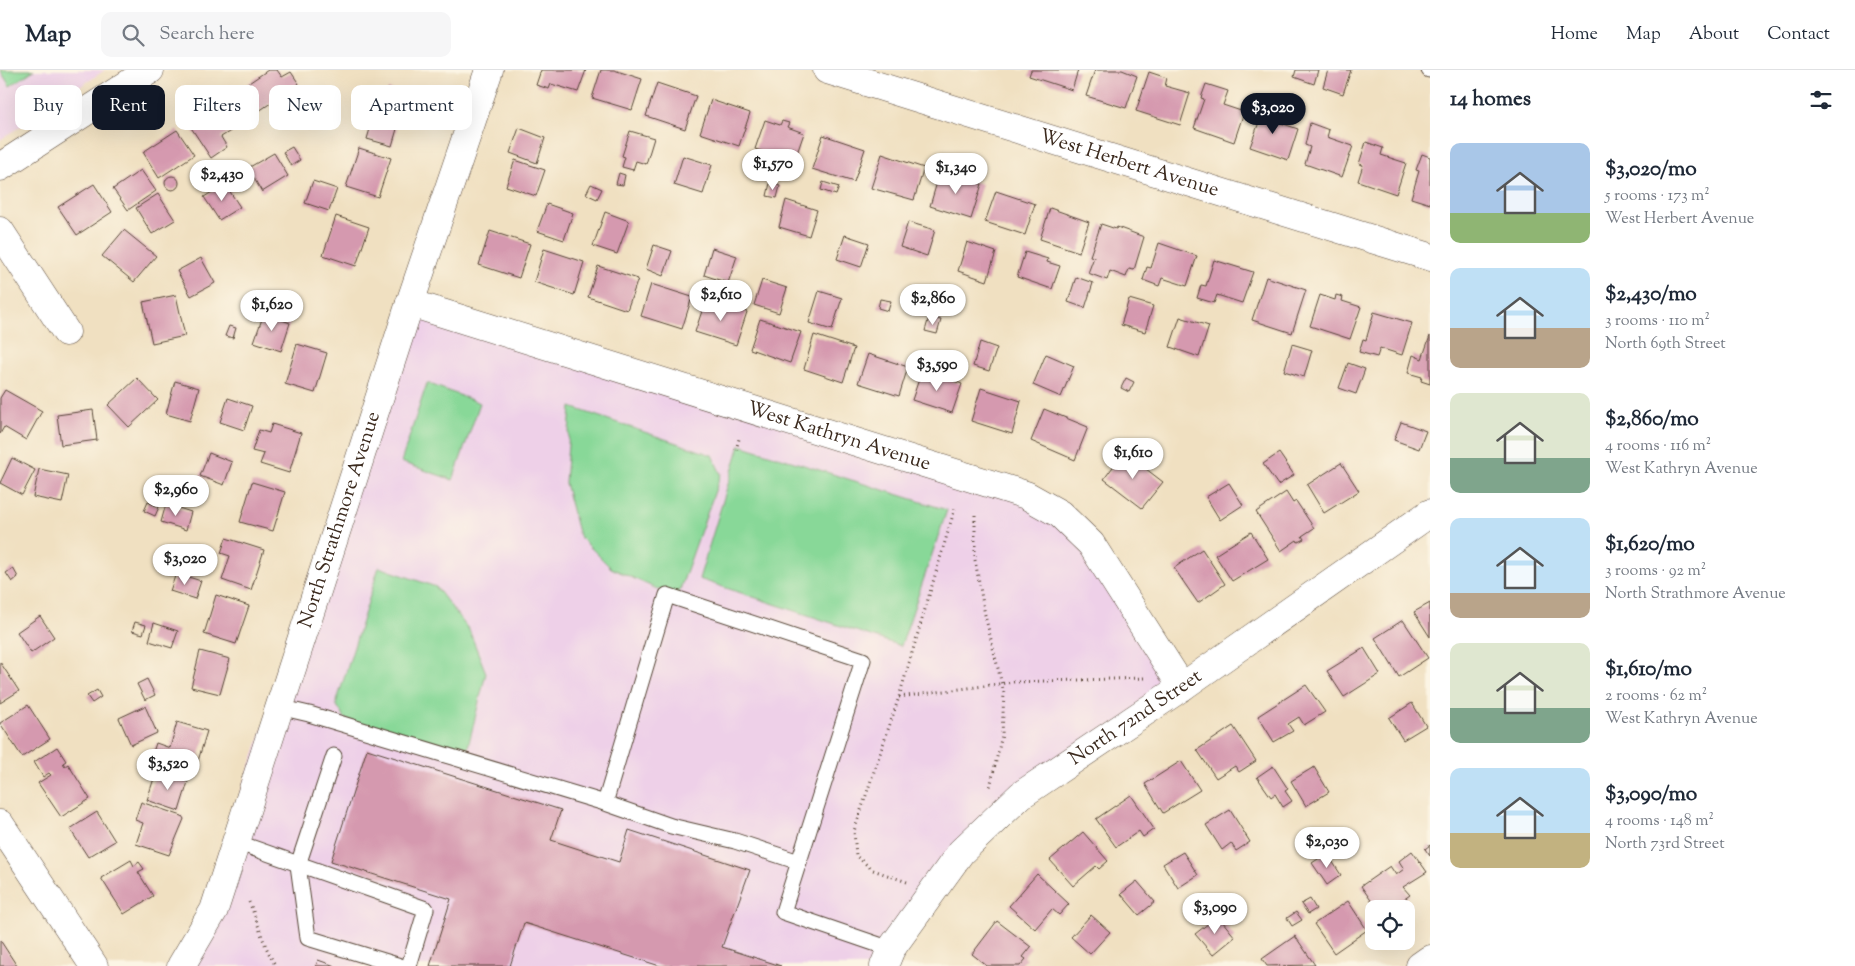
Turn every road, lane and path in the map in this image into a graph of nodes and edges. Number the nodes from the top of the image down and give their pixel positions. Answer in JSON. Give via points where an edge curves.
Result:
{"nodes":[{"id":1,"x":150,"y":70,"type":"edge"},
{"id":2,"x":489,"y":70,"type":"edge"},
{"id":3,"x":827,"y":70,"type":"edge"},
{"id":4,"x":0,"y":167,"type":"edge"},
{"id":5,"x":0,"y":231,"type":"edge"},
{"id":6,"x":1430,"y":257,"type":"edge"},
{"id":7,"x":410,"y":303,"type":"junction"},
{"id":8,"x":66,"y":332,"type":"dead end"},
{"id":9,"x":739,"y":439,"type":"dead end"},
{"id":10,"x":736,"y":450,"type":"dead end"},
{"id":11,"x":955,"y":508,"type":"dead end"},
{"id":12,"x":1430,"y":513,"type":"edge"},
{"id":13,"x":975,"y":515,"type":"dead end"},
{"id":14,"x":1144,"y":678,"type":"dead end"},
{"id":15,"x":1001,"y":684,"type":"junction"},
{"id":16,"x":1182,"y":687,"type":"junction"},
{"id":17,"x":899,"y":697,"type":"junction"},
{"id":18,"x":280,"y":708,"type":"junction"},
{"id":19,"x":334,"y":756,"type":"dead end"},
{"id":20,"x":990,"y":788,"type":"dead end"},
{"id":21,"x":604,"y":803,"type":"junction"},
{"id":22,"x":0,"y":824,"type":"edge"},
{"id":23,"x":236,"y":842,"type":"junction"},
{"id":24,"x":799,"y":862,"type":"junction"},
{"id":25,"x":298,"y":865,"type":"junction"},
{"id":26,"x":912,"y":883,"type":"dead end"},
{"id":27,"x":249,"y":902,"type":"dead end"},
{"id":28,"x":887,"y":957,"type":"edge"},
{"id":29,"x":1430,"y":959,"type":"edge"},
{"id":30,"x":94,"y":966,"type":"edge"},
{"id":31,"x":181,"y":966,"type":"edge"},
{"id":32,"x":276,"y":966,"type":"edge"},
{"id":33,"x":400,"y":966,"type":"edge"},
{"id":34,"x":409,"y":966,"type":"edge"},
{"id":35,"x":1420,"y":966,"type":"edge"}],
"edges":[{"from":1,"to":4,"type":"street"},
{"from":2,"to":7,"type":"street","name":"North Strathmore Avenue"},
{"from":3,"to":6,"type":"street","name":"West Herbert Avenue"},
{"from":5,"to":8,"type":"street"},
{"from":7,"to":16,"type":"street","name":"West Kathryn Avenue","via":[[1026,495],[1060,514],[1091,544]]},
{"from":7,"to":18,"type":"street","name":"North Strathmore Avenue"},
{"from":9,"to":10,"type":"path"},
{"from":11,"to":17,"type":"path"},
{"from":12,"to":16,"type":"street","name":"North 72nd Street"},
{"from":13,"to":15,"type":"path","via":[[975,560]]},
{"from":14,"to":15,"type":"path"},
{"from":15,"to":17,"type":"path"},
{"from":15,"to":20,"type":"path","via":[[1004,693],[1002,735]]},
{"from":16,"to":28,"type":"street","name":"North 72nd Street","via":[[1021,794],[961,852]]},
{"from":17,"to":26,"type":"path","via":[[854,831],[856,856],[873,870]]},
{"from":18,"to":21,"type":"lane"},
{"from":18,"to":23,"type":"street","name":"North Strathmore Avenue"},
{"from":19,"to":25,"type":"lane"},
{"from":21,"to":24,"type":"lane","via":[[671,826],[735,841]]},
{"from":21,"to":24,"type":"lane","via":[[667,595],[863,660]]},
{"from":22,"to":30,"type":"street"},
{"from":23,"to":25,"type":"lane"},
{"from":23,"to":31,"type":"street","name":"North Strathmore Avenue","via":[[214,910]]},
{"from":24,"to":28,"type":"lane","via":[[783,912]]},
{"from":25,"to":33,"type":"lane","via":[[308,938]]},
{"from":25,"to":34,"type":"lane","via":[[426,909]]},
{"from":27,"to":32,"type":"path","via":[[265,949]]},
{"from":29,"to":35,"type":"street"}]}
